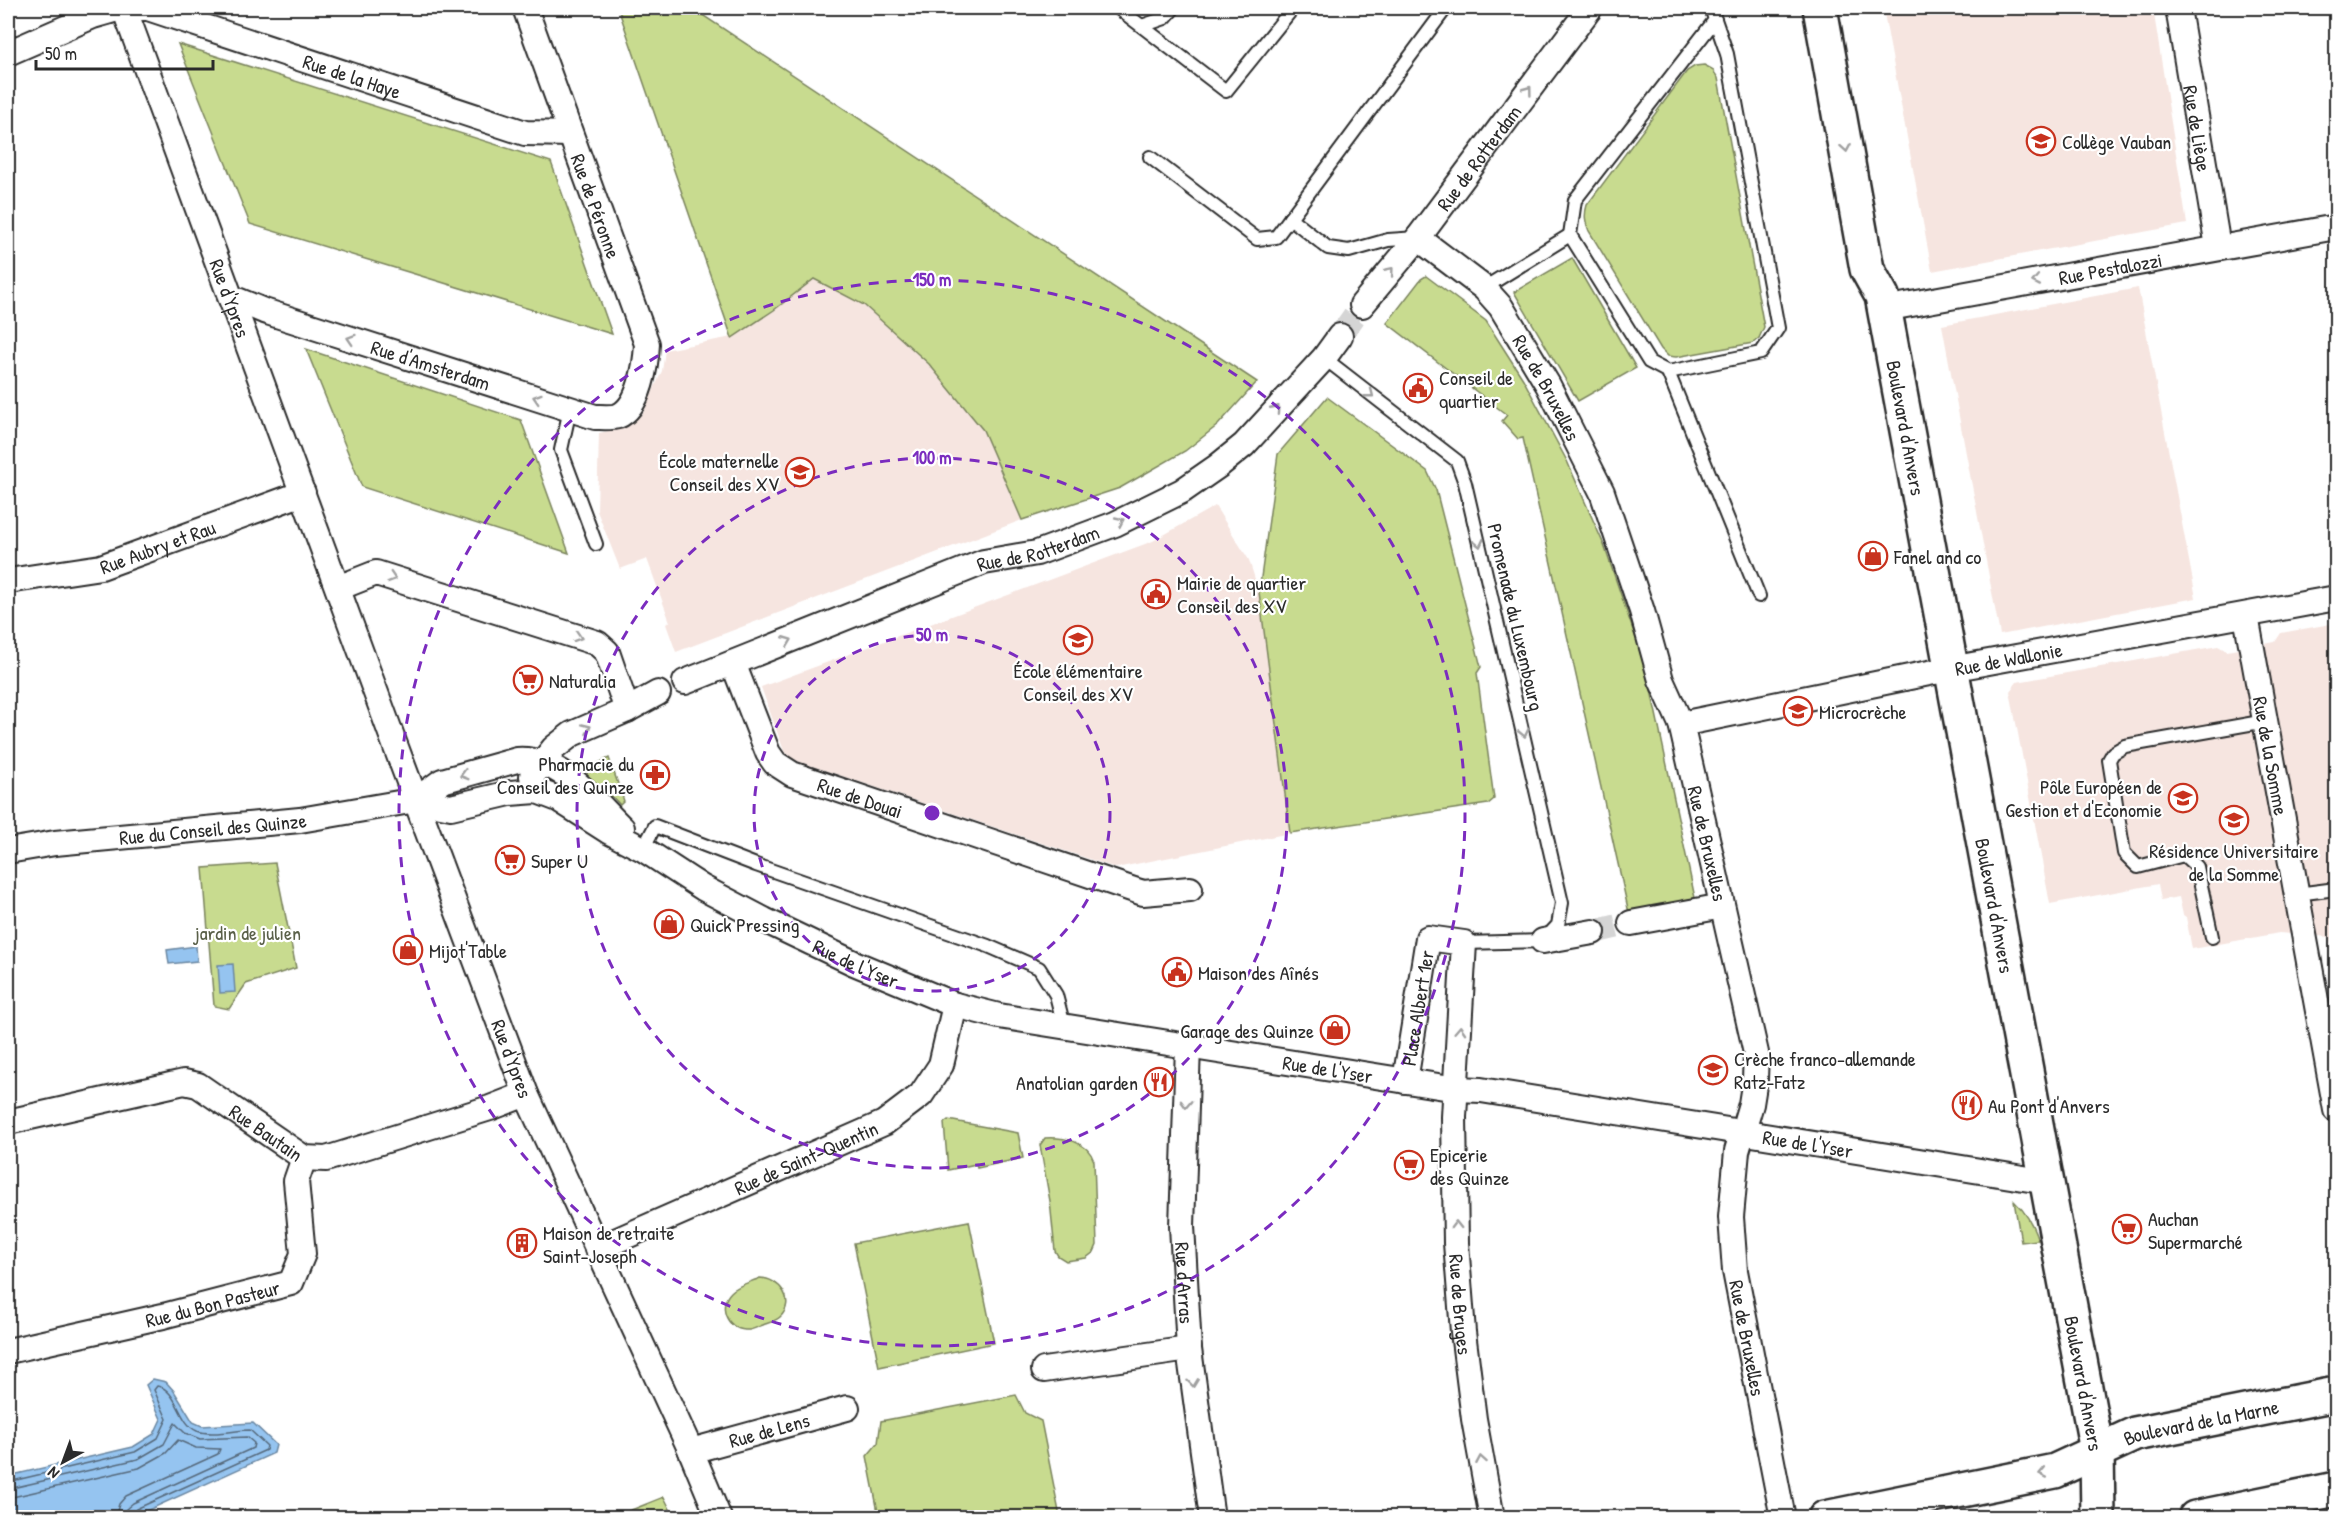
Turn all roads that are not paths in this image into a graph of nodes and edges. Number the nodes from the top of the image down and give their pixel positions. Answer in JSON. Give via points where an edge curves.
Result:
{"nodes":[{"id":1,"x":122,"y":8,"type":"edge"},
{"id":2,"x":137,"y":8,"type":"edge"},
{"id":3,"x":525,"y":8,"type":"edge"},
{"id":4,"x":1118,"y":8,"type":"edge"},
{"id":5,"x":1174,"y":8,"type":"edge"},
{"id":6,"x":1293,"y":8,"type":"edge"},
{"id":7,"x":1446,"y":8,"type":"edge"},
{"id":8,"x":1590,"y":8,"type":"edge"},
{"id":9,"x":1820,"y":8,"type":"edge"},
{"id":10,"x":1841,"y":8,"type":"edge"},
{"id":11,"x":2178,"y":8,"type":"edge"},
{"id":12,"x":1713,"y":14,"type":"edge"},
{"id":13,"x":1142,"y":26,"type":"junction"},
{"id":14,"x":8,"y":53,"type":"edge"},
{"id":15,"x":570,"y":134,"type":"junction"},
{"id":16,"x":1150,"y":157,"type":"dead end"},
{"id":17,"x":1290,"y":218,"type":"junction"},
{"id":18,"x":2337,"y":227,"type":"edge"},
{"id":19,"x":1570,"y":235,"type":"junction"},
{"id":20,"x":1418,"y":238,"type":"junction"},
{"id":21,"x":2218,"y":247,"type":"junction"},
{"id":22,"x":1484,"y":288,"type":"junction"},
{"id":23,"x":230,"y":297,"type":"junction"},
{"id":24,"x":1883,"y":303,"type":"junction"},
{"id":25,"x":1362,"y":305,"type":"tunnel mouth"},
{"id":26,"x":1340,"y":336,"type":"tunnel mouth"},
{"id":27,"x":1324,"y":358,"type":"junction"},
{"id":28,"x":1668,"y":372,"type":"junction"},
{"id":29,"x":631,"y":405,"type":"joint"},
{"id":30,"x":570,"y":409,"type":"junction"},
{"id":31,"x":303,"y":494,"type":"junction"},
{"id":32,"x":596,"y":544,"type":"dead end"},
{"id":33,"x":8,"y":581,"type":"edge"},
{"id":34,"x":338,"y":588,"type":"junction"},
{"id":35,"x":1760,"y":596,"type":"dead end"},
{"id":36,"x":2337,"y":598,"type":"edge"},
{"id":37,"x":2246,"y":616,"type":"junction"},
{"id":38,"x":734,"y":663,"type":"junction"},
{"id":39,"x":1952,"y":669,"type":"junction"},
{"id":40,"x":685,"y":682,"type":"dead end"},
{"id":41,"x":658,"y":693,"type":"dead end"},
{"id":42,"x":627,"y":710,"type":"junction"},
{"id":43,"x":2265,"y":721,"type":"junction"},
{"id":44,"x":1681,"y":724,"type":"junction"},
{"id":45,"x":541,"y":763,"type":"junction"},
{"id":46,"x":510,"y":793,"type":"junction"},
{"id":47,"x":416,"y":800,"type":"junction"},
{"id":48,"x":643,"y":849,"type":"junction"},
{"id":49,"x":8,"y":851,"type":"edge"},
{"id":50,"x":2337,"y":889,"type":"edge"},
{"id":51,"x":1190,"y":890,"type":"dead end"},
{"id":52,"x":2321,"y":891,"type":"junction"},
{"id":53,"x":2297,"y":894,"type":"junction"},
{"id":54,"x":2336,"y":894,"type":"edge"},
{"id":55,"x":1712,"y":908,"type":"dead end"},
{"id":56,"x":1631,"y":923,"type":"tunnel mouth"},
{"id":57,"x":1593,"y":932,"type":"tunnel mouth"},
{"id":58,"x":2212,"y":937,"type":"dead end"},
{"id":59,"x":1543,"y":941,"type":"junction"},
{"id":60,"x":1464,"y":943,"type":"junction"},
{"id":61,"x":955,"y":1005,"type":"junction"},
{"id":62,"x":1064,"y":1026,"type":"junction"},
{"id":63,"x":1188,"y":1046,"type":"junction"},
{"id":64,"x":1405,"y":1081,"type":"junction"},
{"id":65,"x":1457,"y":1089,"type":"junction"},
{"id":66,"x":526,"y":1094,"type":"junction"},
{"id":67,"x":2337,"y":1110,"type":"edge"},
{"id":68,"x":8,"y":1122,"type":"edge"},
{"id":69,"x":1742,"y":1133,"type":"junction"},
{"id":70,"x":304,"y":1158,"type":"junction"},
{"id":71,"x":2048,"y":1182,"type":"junction"},
{"id":72,"x":597,"y":1249,"type":"junction"},
{"id":73,"x":1189,"y":1349,"type":"junction"},
{"id":74,"x":8,"y":1351,"type":"edge"},
{"id":75,"x":1044,"y":1370,"type":"dead end"},
{"id":76,"x":2337,"y":1394,"type":"edge"},
{"id":77,"x":847,"y":1408,"type":"dead end"},
{"id":78,"x":2097,"y":1450,"type":"junction"},
{"id":79,"x":691,"y":1451,"type":"junction"},
{"id":80,"x":2337,"y":1489,"type":"edge"},
{"id":81,"x":719,"y":1518,"type":"edge"},
{"id":82,"x":1212,"y":1518,"type":"edge"},
{"id":83,"x":1492,"y":1518,"type":"edge"},
{"id":84,"x":1783,"y":1518,"type":"edge"},
{"id":85,"x":1825,"y":1518,"type":"edge"},
{"id":86,"x":2098,"y":1518,"type":"edge"},
{"id":87,"x":2195,"y":1518,"type":"edge"}],
"edges":[{"from":1,"to":14,"type":"street","via":[[93,16]]},
{"from":1,"to":23,"type":"street","name":"Rue d'Ypres"},
{"from":2,"to":15,"type":"street","name":"Rue de la Haye","via":[[148,8],[525,133]]},
{"from":3,"to":15,"type":"street","name":"Rue de Péronne"},
{"from":4,"to":13,"type":"lane"},
{"from":5,"to":13,"type":"lane","via":[[1165,18]]},
{"from":6,"to":13,"type":"lane","via":[[1226,91]]},
{"from":7,"to":17,"type":"lane"},
{"from":20,"to":8,"type":"street","name":"Rue de Rotterdam","one_way":true},
{"from":9,"to":24,"type":"main road","name":"Boulevard d'Anvers","one_way":true,"via":[[1867,269]]},
{"from":10,"to":24,"type":"main road","name":"Boulevard d'Anvers","via":[[1889,264]]},
{"from":11,"to":21,"type":"street","name":"Rue de Liège"},
{"from":12,"to":19,"type":"lane","via":[[1575,200]]},
{"from":12,"to":28,"type":"lane","via":[[1727,54],[1778,328],[1761,353]]},
{"from":15,"to":29,"type":"street","name":"Rue de Péronne","via":[[647,344],[645,370]]},
{"from":16,"to":17,"type":"lane","via":[[1257,239],[1276,237]]},
{"from":17,"to":20,"type":"lane","via":[[1328,248],[1349,251],[1388,240]]},
{"from":18,"to":21,"type":"street","name":"Rue Pestalozzi"},
{"from":19,"to":22,"type":"lane"},
{"from":19,"to":28,"type":"lane","via":[[1649,362]]},
{"from":20,"to":22,"type":"street","name":"Rue de Bruxelles"},
{"from":25,"to":20,"type":"street","name":"Rue de Rotterdam","one_way":true},
{"from":21,"to":24,"type":"street","name":"Rue Pestalozzi","one_way":true},
{"from":22,"to":44,"type":"street","name":"Rue de Bruxelles","via":[[1501,308],[1548,385],[1602,492],[1662,680]]},
{"from":30,"to":23,"type":"street","name":"Rue d'Amsterdam","one_way":true},
{"from":23,"to":31,"type":"street","name":"Rue d'Ypres"},
{"from":24,"to":39,"type":"main road","name":"Boulevard d'Anvers"},
{"from":26,"to":27,"type":"street","name":"Rue de Rotterdam"},
{"from":38,"to":27,"type":"street","name":"Rue de Rotterdam","one_way":true,"via":[[984,562],[1037,553],[1115,524],[1182,490],[1244,445]]},
{"from":27,"to":59,"type":"lane","name":"Promenade du Luxembourg","one_way":true,"via":[[1456,461],[1465,483],[1562,903],[1558,925]]},
{"from":28,"to":35,"type":"lane"},
{"from":29,"to":30,"type":"street","name":"Rue d'Amsterdam","via":[[618,416],[595,417]]},
{"from":30,"to":32,"type":"lane","via":[[561,450]]},
{"from":31,"to":33,"type":"street","name":"Rue Aubry et Rau","via":[[101,567]]},
{"from":31,"to":34,"type":"street","name":"Rue d'Ypres"},
{"from":34,"to":42,"type":"street","one_way":true,"via":[[376,573],[597,643],[607,652]]},
{"from":34,"to":47,"type":"street","name":"Rue d'Ypres"},
{"from":36,"to":37,"type":"street","name":"Rue de Wallonie"},
{"from":37,"to":39,"type":"street","name":"Rue de Wallonie"},
{"from":37,"to":43,"type":"street","name":"Rue de la Somme"},
{"from":38,"to":40,"type":"street","name":"Rue de Rotterdam"},
{"from":38,"to":51,"type":"street","name":"Rue de Douai","via":[[768,753],[783,770],[1143,893]]},
{"from":39,"to":44,"type":"street","name":"Rue de Wallonie"},
{"from":39,"to":71,"type":"main road","name":"Boulevard d'Anvers"},
{"from":41,"to":42,"type":"street"},
{"from":45,"to":42,"type":"street","one_way":true,"via":[[572,735]]},
{"from":43,"to":53,"type":"street","name":"Rue de la Somme"},
{"from":43,"to":58,"type":"lane","via":[[2125,746],[2109,760],[2124,853],[2138,867],[2184,855],[2191,860],[2197,867]]},
{"from":44,"to":69,"type":"street","name":"Rue de Bruxelles","via":[[1756,1053],[1754,1087]]},
{"from":45,"to":46,"type":"street","name":"Rue de l'Yser","via":[[529,779]]},
{"from":45,"to":47,"type":"street","name":"Rue de l'Yser","one_way":true,"via":[[517,760],[442,781]]},
{"from":45,"to":48,"type":"street","name":"Rue de l'Yser","via":[[571,778]]},
{"from":46,"to":47,"type":"street","name":"Rue de l'Yser","via":[[451,807]]},
{"from":46,"to":48,"type":"street","name":"Rue de l'Yser","via":[[537,791],[548,795]]},
{"from":47,"to":49,"type":"street","name":"Rue du Conseil des Quinze","via":[[300,820]]},
{"from":47,"to":66,"type":"street","name":"Rue d'Ypres"},
{"from":48,"to":61,"type":"street","name":"Rue de l'Yser","via":[[703,888],[764,920]]},
{"from":48,"to":62,"type":"lane","via":[[655,826],[988,946],[1039,968],[1056,995]]},
{"from":50,"to":52,"type":"lane"},
{"from":52,"to":53,"type":"lane"},
{"from":52,"to":54,"type":"lane"},
{"from":53,"to":67,"type":"street","name":"Rue de la Somme"},
{"from":55,"to":56,"type":"street"},
{"from":57,"to":59,"type":"street"},
{"from":59,"to":60,"type":"lane","name":"Place Albert 1er"},
{"from":60,"to":64,"type":"street","name":"Place Albert 1er","via":[[1428,938]]},
{"from":65,"to":60,"type":"street","name":"Place Albert 1er","one_way":true},
{"from":61,"to":62,"type":"street","name":"Rue de l'Yser"},
{"from":61,"to":72,"type":"street","name":"Rue de Saint-Quentin","via":[[941,1065],[921,1095],[884,1123]]},
{"from":62,"to":63,"type":"street","name":"Rue de l'Yser"},
{"from":63,"to":64,"type":"street","name":"Rue de l'Yser"},
{"from":63,"to":73,"type":"street","name":"Rue d'Arras","one_way":true,"via":[[1182,1226]]},
{"from":64,"to":65,"type":"street","name":"Rue de l'Yser"},
{"from":65,"to":69,"type":"street","name":"Rue de l'Yser"},
{"from":83,"to":65,"type":"street","name":"Rue de Bruges","one_way":true,"via":[[1463,1332],[1456,1232]]},
{"from":66,"to":70,"type":"street","name":"Rue Bautain","via":[[326,1159]]},
{"from":66,"to":72,"type":"street","name":"Rue d'Ypres"},
{"from":68,"to":70,"type":"street","name":"Rue Bautain","via":[[184,1082],[198,1085]]},
{"from":69,"to":71,"type":"street","name":"Rue de l'Yser"},
{"from":69,"to":84,"type":"street","name":"Rue de Bruxelles","via":[[1731,1217],[1735,1271]]},
{"from":70,"to":74,"type":"street","name":"Rue du Bon Pasteur","via":[[296,1180],[303,1254],[291,1283]]},
{"from":71,"to":78,"type":"main road","name":"Boulevard d'Anvers"},
{"from":72,"to":79,"type":"street","name":"Rue d'Ypres"},
{"from":73,"to":75,"type":"street"},
{"from":73,"to":82,"type":"street","name":"Rue d'Arras","one_way":true},
{"from":76,"to":78,"type":"main road","name":"Boulevard de la Marne","via":[[2135,1434]]},
{"from":77,"to":79,"type":"street","name":"Rue de Lens"},
{"from":78,"to":85,"type":"main road","name":"Boulevard de la Marne","one_way":true,"via":[[2055,1471]]},
{"from":78,"to":86,"type":"main road","name":"Boulevard d'Anvers"},
{"from":79,"to":81,"type":"street","name":"Rue d'Ypres"},
{"from":80,"to":87,"type":"main road"}]}
